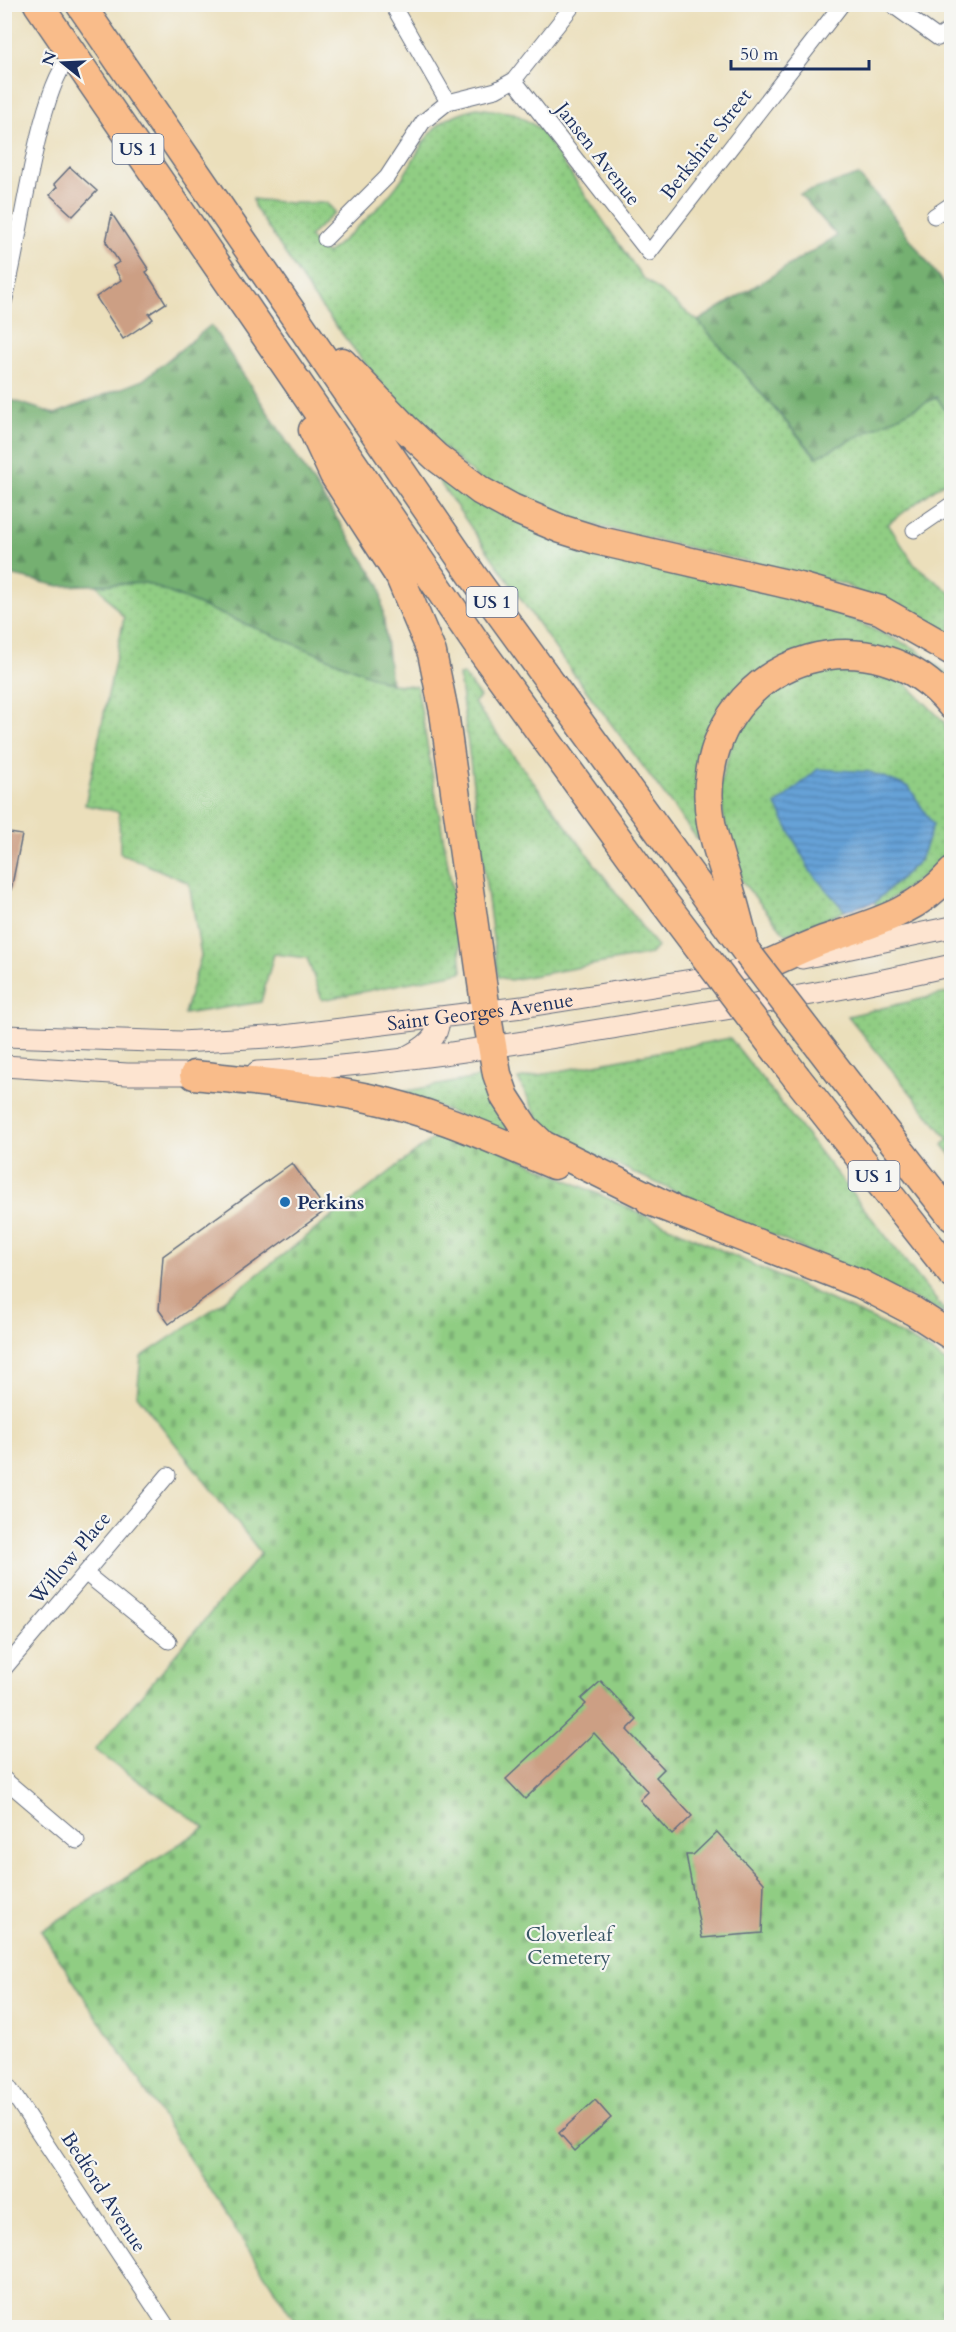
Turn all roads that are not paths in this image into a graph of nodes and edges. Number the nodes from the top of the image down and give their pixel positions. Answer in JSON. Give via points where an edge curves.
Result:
{"nodes":[{"id":1,"x":38,"y":4,"type":"edge"},
{"id":2,"x":80,"y":4,"type":"edge"},
{"id":3,"x":392,"y":4,"type":"edge"},
{"id":4,"x":574,"y":4,"type":"edge"},
{"id":5,"x":842,"y":4,"type":"edge"},
{"id":6,"x":896,"y":4,"type":"edge"},
{"id":7,"x":951,"y":28,"type":"edge"},
{"id":8,"x":73,"y":54,"type":"junction"},
{"id":9,"x":514,"y":80,"type":"junction"},
{"id":10,"x":448,"y":102,"type":"junction"},
{"id":11,"x":951,"y":204,"type":"edge"},
{"id":12,"x":934,"y":216,"type":"dead end"},
{"id":13,"x":325,"y":239,"type":"dead end"},
{"id":14,"x":649,"y":253,"type":"joint"},
{"id":15,"x":4,"y":302,"type":"edge"},
{"id":16,"x":288,"y":306,"type":"junction"},
{"id":17,"x":284,"y":364,"type":"junction"},
{"id":18,"x":951,"y":504,"type":"edge"},
{"id":19,"x":914,"y":530,"type":"dead end"},
{"id":20,"x":843,"y":601,"type":"junction"},
{"id":21,"x":951,"y":651,"type":"edge"},
{"id":22,"x":951,"y":666,"type":"edge"},
{"id":23,"x":951,"y":706,"type":"edge"},
{"id":24,"x":951,"y":872,"type":"edge"},
{"id":25,"x":951,"y":927,"type":"edge"},
{"id":26,"x":758,"y":959,"type":"junction"},
{"id":27,"x":951,"y":965,"type":"edge"},
{"id":28,"x":486,"y":1011,"type":"junction"},
{"id":29,"x":438,"y":1017,"type":"junction"},
{"id":30,"x":4,"y":1036,"type":"edge"},
{"id":31,"x":492,"y":1046,"type":"junction"},
{"id":32,"x":403,"y":1059,"type":"junction"},
{"id":33,"x":4,"y":1066,"type":"edge"},
{"id":34,"x":194,"y":1075,"type":"junction"},
{"id":35,"x":669,"y":1207,"type":"junction"},
{"id":36,"x":951,"y":1217,"type":"edge"},
{"id":37,"x":951,"y":1274,"type":"edge"},
{"id":38,"x":951,"y":1336,"type":"edge"},
{"id":39,"x":168,"y":1475,"type":"dead end"},
{"id":40,"x":85,"y":1573,"type":"junction"},
{"id":41,"x":169,"y":1641,"type":"dead end"},
{"id":42,"x":4,"y":1669,"type":"edge"},
{"id":43,"x":4,"y":1779,"type":"edge"},
{"id":44,"x":77,"y":1841,"type":"dead end"},
{"id":45,"x":4,"y":2080,"type":"edge"},
{"id":46,"x":168,"y":2328,"type":"edge"}],
"edges":[{"from":1,"to":8,"type":"highway","number":"US 1"},
{"from":2,"to":16,"type":"highway","number":"US 1"},
{"from":3,"to":10,"type":"street"},
{"from":4,"to":9,"type":"street"},
{"from":5,"to":14,"type":"street","name":"Berkshire Street"},
{"from":6,"to":7,"type":"street","via":[[938,38]]},
{"from":8,"to":15,"type":"street","via":[[62,65],[48,98]]},
{"from":8,"to":17,"type":"highway","number":"US 1"},
{"from":9,"to":10,"type":"street","via":[[496,90]]},
{"from":9,"to":14,"type":"street","name":"Jansen Avenue"},
{"from":10,"to":13,"type":"street","via":[[417,128],[387,177]]},
{"from":11,"to":12,"type":"street"},
{"from":16,"to":20,"type":"highway","via":[[418,441],[496,500],[587,537],[800,587]]},
{"from":16,"to":26,"type":"highway","number":"US 1","via":[[473,576],[703,893]]},
{"from":17,"to":28,"type":"highway","via":[[334,475],[400,577],[432,653],[444,712]]},
{"from":17,"to":37,"type":"highway","number":"US 1","bridge":true,"via":[[494,668],[663,902]]},
{"from":18,"to":19,"type":"street"},
{"from":20,"to":21,"type":"highway","via":[[880,610]]},
{"from":20,"to":22,"type":"highway"},
{"from":23,"to":26,"type":"highway","via":[[937,689],[907,668],[869,656],[842,654],[814,657],[767,678],[738,706],[723,731],[711,766],[711,831]]},
{"from":24,"to":26,"type":"highway","via":[[904,911],[870,926]]},
{"from":25,"to":26,"type":"main road","name":"Saint Georges Avenue"},
{"from":26,"to":28,"type":"main road","name":"Saint Georges Avenue","via":[[704,978]]},
{"from":26,"to":36,"type":"highway","number":"US 1","bridge":true,"via":[[841,1075]]},
{"from":27,"to":31,"type":"main road","name":"Saint Georges Avenue","via":[[724,1009]]},
{"from":28,"to":29,"type":"main road","name":"Saint Georges Avenue"},
{"from":28,"to":31,"type":"highway"},
{"from":29,"to":30,"type":"main road","name":"Saint Georges Avenue","via":[[210,1041]]},
{"from":29,"to":32,"type":"main road","via":[[438,1030],[430,1041]]},
{"from":31,"to":32,"type":"main road","name":"Saint Georges Avenue"},
{"from":31,"to":35,"type":"highway","via":[[505,1097],[534,1138],[569,1160]]},
{"from":32,"to":34,"type":"main road","name":"Saint Georges Avenue"},
{"from":33,"to":34,"type":"main road","name":"Saint Georges Avenue"},
{"from":34,"to":35,"type":"highway","via":[[386,1102],[457,1126],[604,1187]]},
{"from":35,"to":38,"type":"highway","via":[[869,1288]]},
{"from":39,"to":40,"type":"street","name":"Willow Place"},
{"from":40,"to":41,"type":"street"},
{"from":40,"to":42,"type":"street","name":"Willow Place"},
{"from":43,"to":44,"type":"street"},
{"from":45,"to":46,"type":"street","name":"Bedford Avenue"}]}
